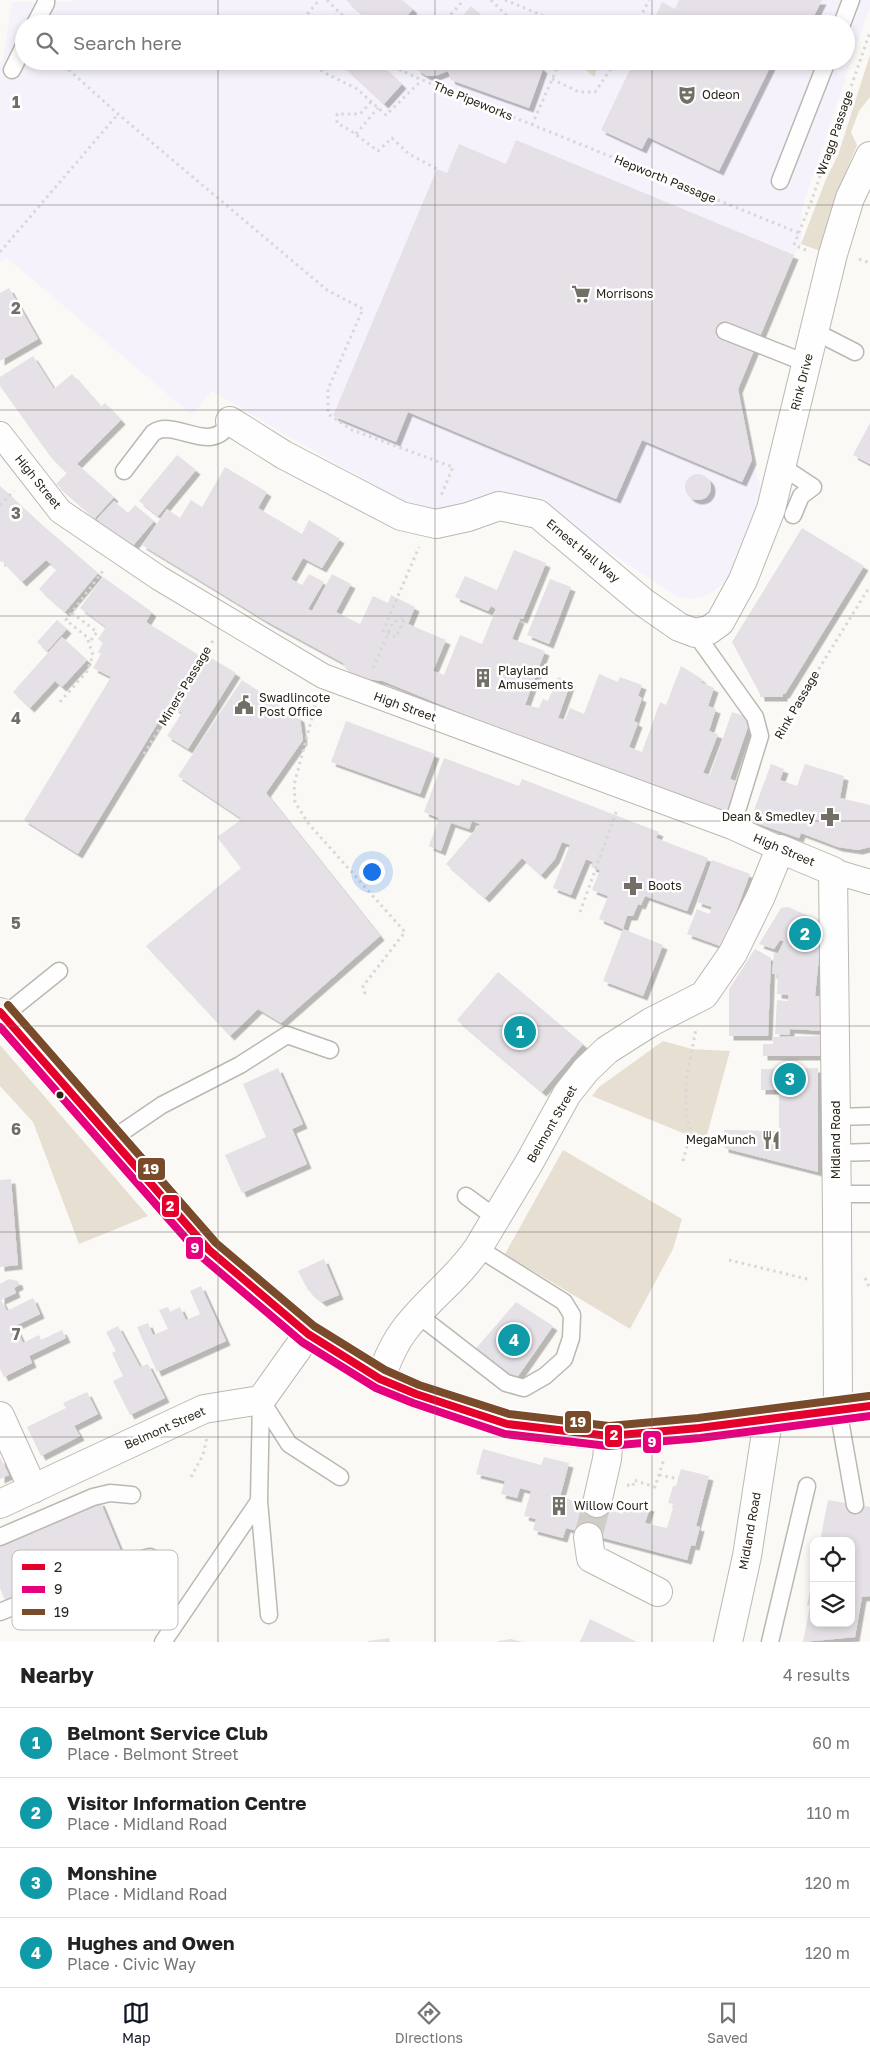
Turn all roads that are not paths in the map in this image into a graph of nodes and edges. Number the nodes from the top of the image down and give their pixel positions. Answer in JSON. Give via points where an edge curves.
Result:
{"nodes":[{"id":1,"x":46,"y":0,"type":"edge"},
{"id":2,"x":851,"y":0,"type":"edge"},
{"id":3,"x":40,"y":15,"type":"edge"},
{"id":4,"x":845,"y":15,"type":"edge"},
{"id":5,"x":15,"y":64,"type":"edge"},
{"id":6,"x":12,"y":70,"type":"dead end"},
{"id":7,"x":823,"y":70,"type":"edge"},
{"id":8,"x":870,"y":156,"type":"edge"},
{"id":9,"x":780,"y":181,"type":"dead end"},
{"id":10,"x":725,"y":331,"type":"dead end"},
{"id":11,"x":814,"y":331,"type":"junction"},
{"id":12,"x":855,"y":352,"type":"dead end"},
{"id":13,"x":806,"y":363,"type":"junction"},
{"id":14,"x":230,"y":421,"type":"joint"},
{"id":15,"x":0,"y":434,"type":"edge"},
{"id":16,"x":781,"y":466,"type":"junction"},
{"id":17,"x":124,"y":471,"type":"dead end"},
{"id":18,"x":793,"y":515,"type":"dead end"},
{"id":19,"x":695,"y":633,"type":"junction"},
{"id":20,"x":732,"y":827,"type":"junction"},
{"id":21,"x":780,"y":849,"type":"junction"},
{"id":22,"x":833,"y":871,"type":"junction"},
{"id":23,"x":870,"y":882,"type":"edge"},
{"id":24,"x":59,"y":971,"type":"dead end"},
{"id":25,"x":2,"y":1014,"type":"edge"},
{"id":26,"x":330,"y":1050,"type":"dead end"},
{"id":27,"x":870,"y":1116,"type":"edge"},
{"id":28,"x":836,"y":1117,"type":"junction"},
{"id":29,"x":112,"y":1140,"type":"junction"},
{"id":30,"x":870,"y":1152,"type":"edge"},
{"id":31,"x":836,"y":1153,"type":"junction"},
{"id":32,"x":870,"y":1194,"type":"edge"},
{"id":33,"x":466,"y":1196,"type":"dead end"},
{"id":34,"x":837,"y":1204,"type":"junction"},
{"id":35,"x":496,"y":1218,"type":"junction"},
{"id":36,"x":478,"y":1248,"type":"junction"},
{"id":37,"x":417,"y":1314,"type":"junction"},
{"id":38,"x":308,"y":1334,"type":"junction"},
{"id":39,"x":380,"y":1379,"type":"junction"},
{"id":40,"x":261,"y":1400,"type":"junction"},
{"id":41,"x":870,"y":1406,"type":"edge"},
{"id":42,"x":838,"y":1409,"type":"junction"},
{"id":43,"x":0,"y":1416,"type":"edge"},
{"id":44,"x":768,"y":1420,"type":"junction"},
{"id":45,"x":608,"y":1436,"type":"junction"},
{"id":46,"x":340,"y":1477,"type":"dead end"},
{"id":47,"x":807,"y":1486,"type":"dead end"},
{"id":48,"x":33,"y":1488,"type":"junction"},
{"id":49,"x":600,"y":1490,"type":"tunnel mouth"},
{"id":50,"x":132,"y":1495,"type":"dead end"},
{"id":51,"x":259,"y":1501,"type":"junction"},
{"id":52,"x":0,"y":1504,"type":"edge"},
{"id":53,"x":855,"y":1505,"type":"dead end"},
{"id":54,"x":588,"y":1537,"type":"tunnel mouth"},
{"id":55,"x":0,"y":1538,"type":"edge"},
{"id":56,"x":658,"y":1592,"type":"dead end"},
{"id":57,"x":12,"y":1607,"type":"edge"},
{"id":58,"x":0,"y":1612,"type":"edge"},
{"id":59,"x":269,"y":1615,"type":"dead end"},
{"id":60,"x":178,"y":1620,"type":"edge"},
{"id":61,"x":171,"y":1630,"type":"edge"},
{"id":62,"x":163,"y":1642,"type":"edge"},
{"id":63,"x":728,"y":1642,"type":"edge"},
{"id":64,"x":770,"y":1642,"type":"edge"}],
"edges":[{"from":1,"to":3,"type":"lane"},
{"from":2,"to":4,"type":"lane"},
{"from":5,"to":6,"type":"lane"},
{"from":7,"to":9,"type":"lane"},
{"from":8,"to":11,"type":"street","name":"Rink Drive","via":[[857,201],[833,254]]},
{"from":10,"to":13,"type":"lane"},
{"from":11,"to":12,"type":"lane"},
{"from":11,"to":13,"type":"street","name":"Rink Drive"},
{"from":13,"to":16,"type":"street","name":"Rink Drive"},
{"from":14,"to":17,"type":"lane","via":[[226,430],[208,436],[158,429]]},
{"from":14,"to":19,"type":"street","name":"Ernest Hall Way","via":[[284,455],[401,516],[436,524],[499,506],[538,514],[643,602],[679,627]]},
{"from":15,"to":20,"type":"street","name":"High Street","via":[[60,510],[159,578],[323,676]]},
{"from":16,"to":18,"type":"lane","via":[[813,487],[801,496]]},
{"from":16,"to":19,"type":"street","name":"Rink Drive","via":[[771,509],[744,580],[720,622],[709,630]]},
{"from":19,"to":20,"type":"lane","via":[[755,717],[760,736]]},
{"from":20,"to":21,"type":"street","name":"High Street"},
{"from":21,"to":22,"type":"street","name":"High Street"},
{"from":21,"to":35,"type":"street","name":"Belmont Street","via":[[733,953],[704,995],[643,1027],[607,1050],[586,1070],[567,1094]]},
{"from":22,"to":23,"type":"street","name":"High Street"},
{"from":22,"to":28,"type":"street","name":"Midland Road"},
{"from":24,"to":25,"type":"lane"},
{"from":25,"to":29,"type":"main road"},
{"from":26,"to":29,"type":"lane","via":[[287,1035],[240,1065],[162,1105]]},
{"from":27,"to":28,"type":"lane"},
{"from":28,"to":31,"type":"street","name":"Midland Road"},
{"from":29,"to":38,"type":"main road","via":[[210,1250]]},
{"from":30,"to":31,"type":"lane"},
{"from":31,"to":34,"type":"street","name":"Midland Road"},
{"from":32,"to":34,"type":"lane"},
{"from":33,"to":35,"type":"lane"},
{"from":34,"to":42,"type":"street","name":"Midland Road"},
{"from":35,"to":36,"type":"street","name":"Belmont Street"},
{"from":36,"to":37,"type":"street","name":"Belmont Street"},
{"from":36,"to":37,"type":"lane","via":[[564,1302],[572,1315],[571,1338],[564,1360],[524,1388],[506,1383]]},
{"from":37,"to":39,"type":"street","name":"Belmont Street","via":[[392,1349]]},
{"from":38,"to":39,"type":"main road"},
{"from":38,"to":40,"type":"street"},
{"from":39,"to":45,"type":"main road","via":[[507,1424]]},
{"from":40,"to":46,"type":"lane","via":[[290,1444]]},
{"from":40,"to":48,"type":"street","name":"Belmont Street","via":[[204,1409]]},
{"from":40,"to":51,"type":"lane"},
{"from":41,"to":42,"type":"main road"},
{"from":42,"to":44,"type":"main road"},
{"from":42,"to":53,"type":"lane"},
{"from":43,"to":48,"type":"street"},
{"from":44,"to":45,"type":"main road"},
{"from":44,"to":63,"type":"street","name":"Midland Road","via":[[747,1556]]},
{"from":45,"to":49,"type":"street"},
{"from":47,"to":64,"type":"lane"},
{"from":48,"to":52,"type":"street","name":"Belmont Street"},
{"from":50,"to":55,"type":"lane","via":[[110,1493],[93,1498]]},
{"from":51,"to":59,"type":"lane"},
{"from":51,"to":60,"type":"lane"},
{"from":54,"to":56,"type":"street","via":[[591,1558]]},
{"from":57,"to":58,"type":"lane"},
{"from":61,"to":62,"type":"lane"}]}
